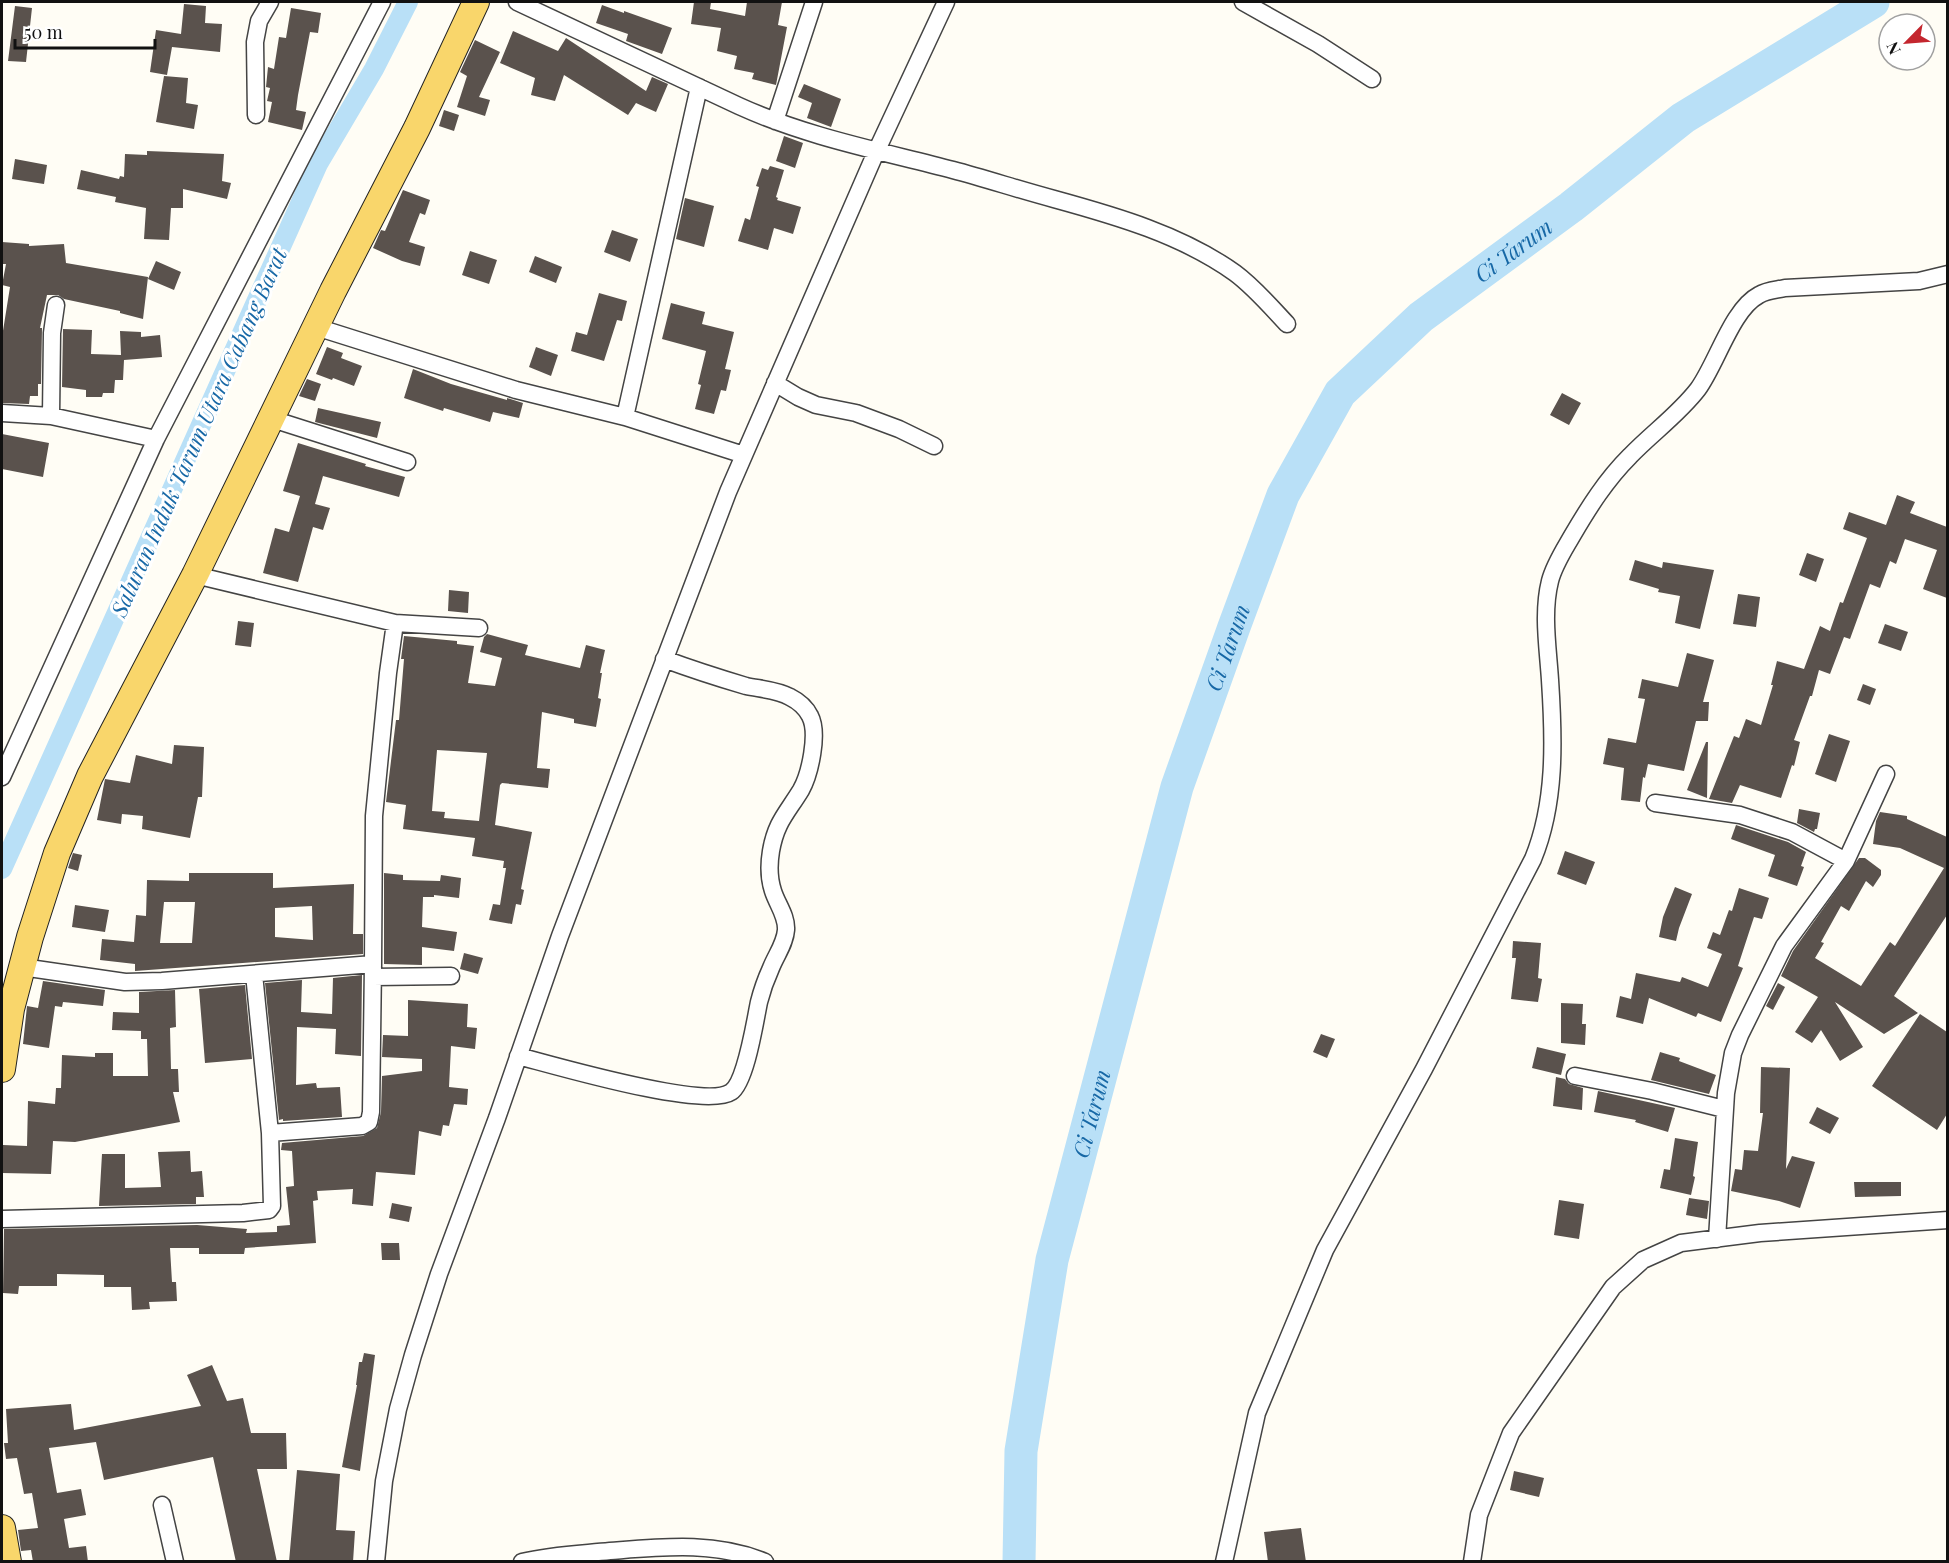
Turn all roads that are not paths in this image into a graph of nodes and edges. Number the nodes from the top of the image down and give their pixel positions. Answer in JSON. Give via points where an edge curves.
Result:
{"nodes":[{"id":1,"x":270,"y":2,"type":"edge"},
{"id":2,"x":382,"y":2,"type":"edge"},
{"id":3,"x":518,"y":2,"type":"edge"},
{"id":4,"x":814,"y":2,"type":"edge"},
{"id":5,"x":946,"y":2,"type":"edge"},
{"id":6,"x":1243,"y":2,"type":"edge"},
{"id":7,"x":471,"y":3,"type":"edge"},
{"id":8,"x":1372,"y":79,"type":"dead end"},
{"id":9,"x":699,"y":87,"type":"junction"},
{"id":10,"x":256,"y":115,"type":"dead end"},
{"id":11,"x":776,"y":122,"type":"junction"},
{"id":12,"x":876,"y":152,"type":"junction"},
{"id":13,"x":1947,"y":274,"type":"edge"},
{"id":14,"x":56,"y":305,"type":"dead end"},
{"id":15,"x":1287,"y":324,"type":"dead end"},
{"id":16,"x":316,"y":327,"type":"junction"},
{"id":17,"x":775,"y":383,"type":"junction"},
{"id":18,"x":2,"y":413,"type":"edge"},
{"id":19,"x":51,"y":417,"type":"junction"},
{"id":20,"x":625,"y":417,"type":"junction"},
{"id":21,"x":272,"y":419,"type":"junction"},
{"id":22,"x":156,"y":439,"type":"junction"},
{"id":23,"x":934,"y":446,"type":"dead end"},
{"id":24,"x":744,"y":455,"type":"junction"},
{"id":25,"x":407,"y":462,"type":"dead end"},
{"id":26,"x":195,"y":575,"type":"junction"},
{"id":27,"x":395,"y":622,"type":"junction"},
{"id":28,"x":479,"y":628,"type":"dead end"},
{"id":29,"x":664,"y":659,"type":"junction"},
{"id":30,"x":1886,"y":774,"type":"dead end"},
{"id":31,"x":2,"y":777,"type":"edge"},
{"id":32,"x":1655,"y":803,"type":"dead end"},
{"id":33,"x":1846,"y":861,"type":"junction"},
{"id":34,"x":22,"y":967,"type":"junction"},
{"id":35,"x":373,"y":971,"type":"junction"},
{"id":36,"x":254,"y":974,"type":"junction"},
{"id":37,"x":451,"y":976,"type":"dead end"},
{"id":38,"x":518,"y":1056,"type":"junction"},
{"id":39,"x":2,"y":1070,"type":"edge"},
{"id":40,"x":1575,"y":1076,"type":"dead end"},
{"id":41,"x":1724,"y":1109,"type":"junction"},
{"id":42,"x":270,"y":1133,"type":"junction"},
{"id":43,"x":2,"y":1219,"type":"edge"},
{"id":44,"x":1947,"y":1220,"type":"edge"},
{"id":45,"x":1717,"y":1239,"type":"junction"},
{"id":46,"x":162,"y":1505,"type":"dead end"},
{"id":47,"x":2,"y":1528,"type":"edge"},
{"id":48,"x":8,"y":1562,"type":"edge"},
{"id":49,"x":175,"y":1562,"type":"edge"},
{"id":50,"x":376,"y":1562,"type":"edge"},
{"id":51,"x":522,"y":1562,"type":"edge"},
{"id":52,"x":765,"y":1562,"type":"edge"},
{"id":53,"x":1224,"y":1562,"type":"edge"},
{"id":54,"x":1472,"y":1562,"type":"edge"}],
"edges":[{"from":1,"to":10,"type":"street","via":[[259,21],[255,42]]},
{"from":2,"to":22,"type":"street"},
{"from":3,"to":9,"type":"street"},
{"from":4,"to":11,"type":"street"},
{"from":5,"to":12,"type":"street"},
{"from":6,"to":8,"type":"street"},
{"from":7,"to":16,"type":"main road","via":[[417,128]]},
{"from":9,"to":11,"type":"street"},
{"from":9,"to":20,"type":"street"},
{"from":11,"to":12,"type":"street"},
{"from":12,"to":15,"type":"street","via":[[1101,212],[1174,240],[1238,274]]},
{"from":12,"to":17,"type":"street"},
{"from":13,"to":53,"type":"street","via":[[1919,281],[1785,288],[1757,295],[1737,317],[1696,391],[1608,480],[1560,558],[1551,579],[1546,618],[1551,796],[1542,837],[1424,1069],[1325,1250],[1257,1413]]},
{"from":14,"to":19,"type":"street"},
{"from":16,"to":20,"type":"street","via":[[516,390]]},
{"from":16,"to":21,"type":"main road"},
{"from":17,"to":23,"type":"street","via":[[816,405],[856,413]]},
{"from":17,"to":24,"type":"street"},
{"from":18,"to":19,"type":"street"},
{"from":19,"to":22,"type":"street"},
{"from":20,"to":24,"type":"street"},
{"from":21,"to":25,"type":"street"},
{"from":21,"to":26,"type":"main road"},
{"from":22,"to":31,"type":"street"},
{"from":24,"to":29,"type":"street"},
{"from":26,"to":27,"type":"street"},
{"from":26,"to":34,"type":"main road","via":[[90,776],[57,853]]},
{"from":27,"to":28,"type":"street"},
{"from":27,"to":35,"type":"street","via":[[374,816]]},
{"from":29,"to":38,"type":"street"},
{"from":29,"to":38,"type":"street","via":[[790,696],[805,708],[814,729],[802,788],[781,819],[770,853],[773,891],[786,928],[763,989],[739,1083],[731,1093],[704,1097],[625,1084]]},
{"from":30,"to":33,"type":"street"},
{"from":32,"to":33,"type":"street","via":[[1740,815],[1792,832]]},
{"from":33,"to":41,"type":"street","via":[[1784,946],[1740,1035],[1733,1053]]},
{"from":34,"to":36,"type":"street","via":[[125,982]]},
{"from":34,"to":39,"type":"main road","via":[[10,1009]]},
{"from":35,"to":36,"type":"street"},
{"from":35,"to":37,"type":"street"},
{"from":35,"to":42,"type":"street","via":[[369,1122],[362,1126]]},
{"from":36,"to":42,"type":"street"},
{"from":38,"to":50,"type":"street","via":[[413,1355],[384,1480]]},
{"from":40,"to":41,"type":"street"},
{"from":41,"to":45,"type":"street"},
{"from":42,"to":43,"type":"street","via":[[272,1206],[268,1210]]},
{"from":44,"to":45,"type":"street"},
{"from":45,"to":54,"type":"street","via":[[1681,1243],[1643,1260],[1613,1287],[1511,1433],[1479,1515]]},
{"from":46,"to":49,"type":"street"},
{"from":47,"to":48,"type":"main road"},
{"from":51,"to":52,"type":"street","via":[[687,1545]]}]}
